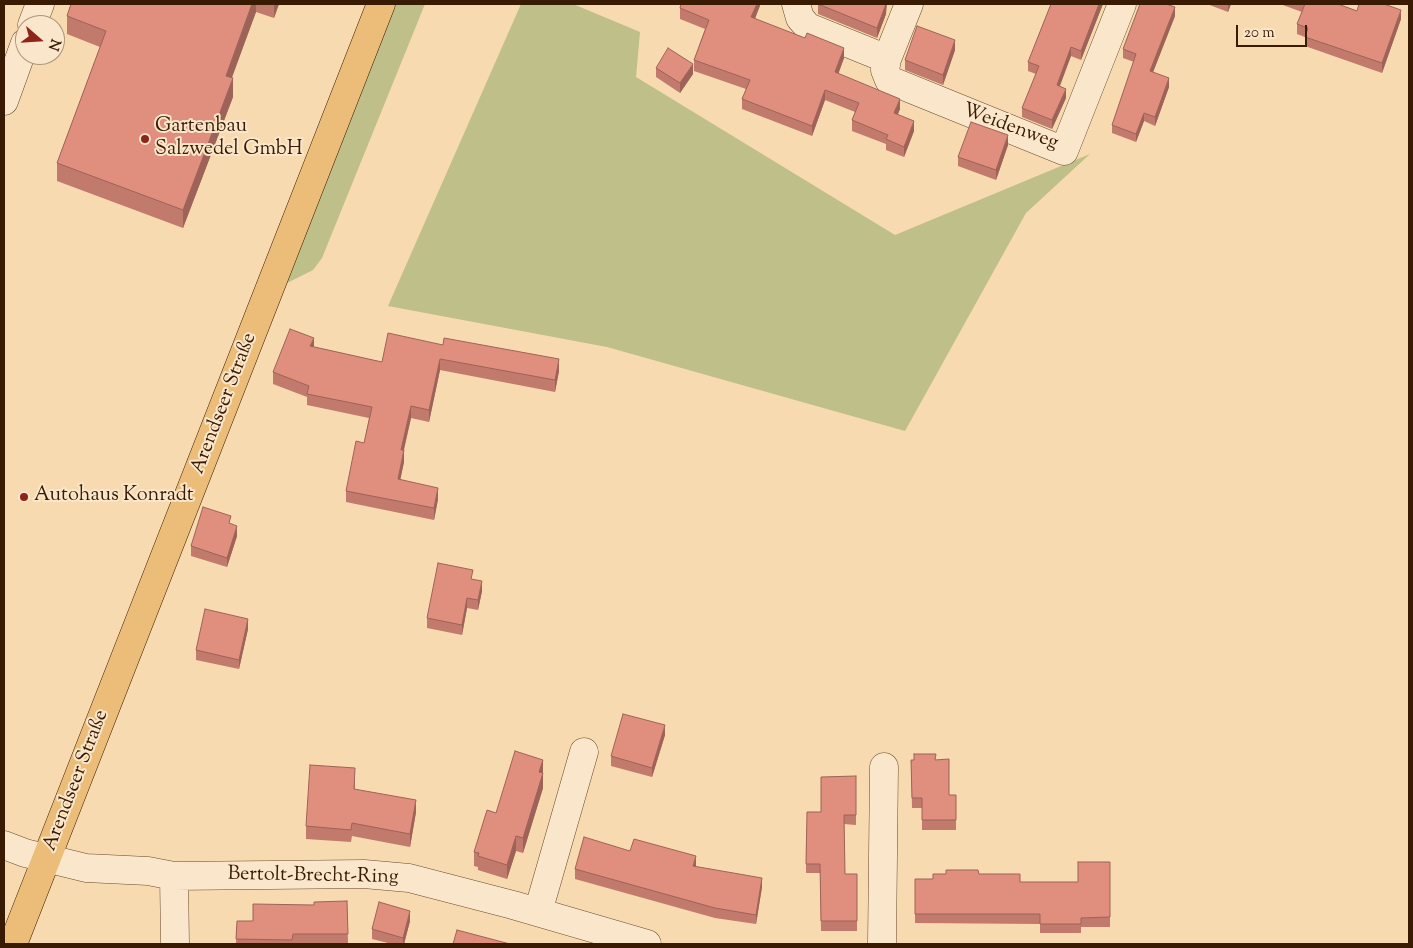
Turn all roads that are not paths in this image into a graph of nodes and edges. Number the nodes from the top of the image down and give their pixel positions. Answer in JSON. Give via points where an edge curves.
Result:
{"nodes":[{"id":1,"x":381,"y":4,"type":"edge"},
{"id":2,"x":796,"y":4,"type":"edge"},
{"id":3,"x":909,"y":4,"type":"edge"},
{"id":4,"x":1122,"y":4,"type":"edge"},
{"id":5,"x":887,"y":59,"type":"junction"},
{"id":6,"x":17,"y":65,"type":"edge"},
{"id":7,"x":4,"y":101,"type":"edge"},
{"id":8,"x":584,"y":752,"type":"dead end"},
{"id":9,"x":884,"y":767,"type":"dead end"},
{"id":10,"x":4,"y":845,"type":"edge"},
{"id":11,"x":46,"y":859,"type":"junction"},
{"id":12,"x":174,"y":876,"type":"junction"},
{"id":13,"x":538,"y":912,"type":"junction"},
{"id":14,"x":13,"y":944,"type":"edge"},
{"id":15,"x":174,"y":944,"type":"edge"},
{"id":16,"x":647,"y":944,"type":"edge"},
{"id":17,"x":882,"y":944,"type":"edge"}],
"edges":[{"from":1,"to":11,"type":"main road","name":"Arendseer Straße"},
{"from":2,"to":5,"type":"street","via":[[800,18],[808,27]]},
{"from":3,"to":5,"type":"street"},
{"from":4,"to":5,"type":"street","name":"Weidenweg","via":[[1064,151],[901,87],[889,80],[885,70]]},
{"from":6,"to":7,"type":"street"},
{"from":8,"to":13,"type":"street"},
{"from":9,"to":17,"type":"street"},
{"from":10,"to":11,"type":"street","name":"Bertolt-Brecht-Ring"},
{"from":11,"to":12,"type":"street","name":"Bertolt-Brecht-Ring","via":[[86,868],[148,871]]},
{"from":11,"to":14,"type":"main road","name":"Arendseer Straße"},
{"from":12,"to":13,"type":"street","name":"Bertolt-Brecht-Ring","via":[[390,876],[428,882]]},
{"from":12,"to":15,"type":"street"},
{"from":13,"to":16,"type":"street","name":"Bertolt-Brecht-Ring"}]}
